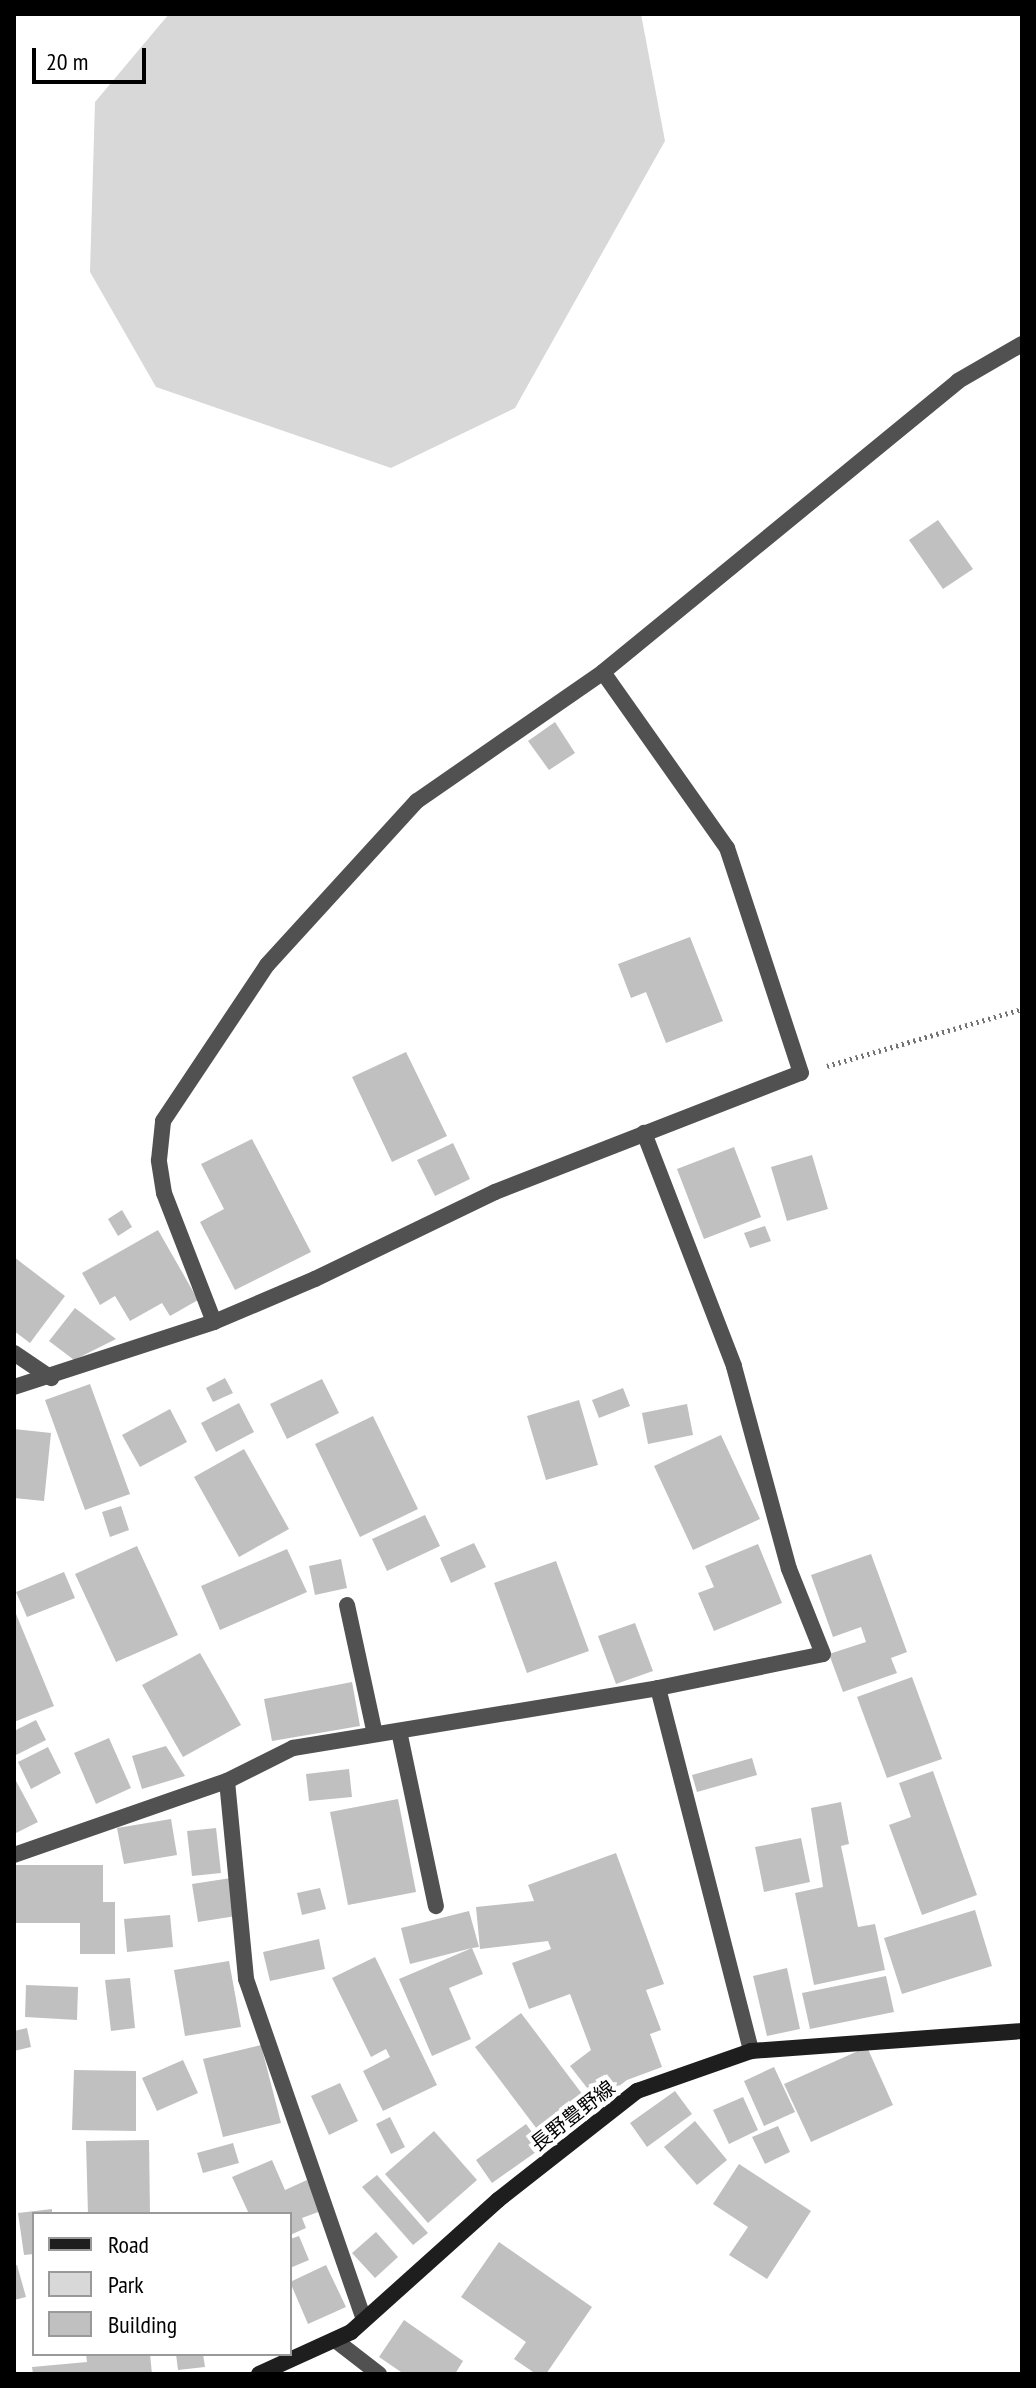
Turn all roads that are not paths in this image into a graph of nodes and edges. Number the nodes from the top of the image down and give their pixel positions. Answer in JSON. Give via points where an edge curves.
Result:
{"nodes":[{"id":1,"x":1022,"y":344,"type":"edge"},
{"id":2,"x":603,"y":672,"type":"junction"},
{"id":3,"x":644,"y":1133,"type":"junction"},
{"id":4,"x":214,"y":1322,"type":"junction"},
{"id":5,"x":14,"y":1353,"type":"edge"},
{"id":6,"x":51,"y":1378,"type":"junction"},
{"id":7,"x":14,"y":1387,"type":"edge"},
{"id":8,"x":347,"y":1605,"type":"dead end"},
{"id":9,"x":658,"y":1688,"type":"junction"},
{"id":10,"x":399,"y":1731,"type":"junction"},
{"id":11,"x":375,"y":1734,"type":"junction"},
{"id":12,"x":227,"y":1781,"type":"junction"},
{"id":13,"x":14,"y":1855,"type":"edge"},
{"id":14,"x":436,"y":1906,"type":"dead end"},
{"id":15,"x":1022,"y":2031,"type":"edge"},
{"id":16,"x":751,"y":2051,"type":"junction"},
{"id":17,"x":364,"y":2319,"type":"junction"},
{"id":18,"x":335,"y":2340,"type":"junction"},
{"id":19,"x":259,"y":2374,"type":"edge"},
{"id":20,"x":379,"y":2374,"type":"edge"}],
"edges":[{"from":1,"to":2,"type":"street","via":[[958,381]]},
{"from":2,"to":3,"type":"street","via":[[727,848],[801,1073]]},
{"from":2,"to":4,"type":"street","via":[[417,801],[267,965],[163,1121],[159,1160],[164,1193]]},
{"from":3,"to":4,"type":"street","via":[[445,1214]]},
{"from":3,"to":9,"type":"street","via":[[734,1366],[789,1569],[823,1654]]},
{"from":4,"to":6,"type":"street"},
{"from":5,"to":6,"type":"street"},
{"from":6,"to":7,"type":"street"},
{"from":8,"to":11,"type":"street"},
{"from":9,"to":10,"type":"street"},
{"from":9,"to":16,"type":"street"},
{"from":10,"to":11,"type":"street"},
{"from":10,"to":14,"type":"street"},
{"from":11,"to":12,"type":"street","via":[[293,1748]]},
{"from":12,"to":13,"type":"street"},
{"from":12,"to":17,"type":"street","via":[[246,1979]]},
{"from":15,"to":16,"type":"main road","name":"長野豊野線"},
{"from":16,"to":17,"type":"main road","name":"長野豊野線","via":[[637,2091],[498,2200]]},
{"from":17,"to":18,"type":"main road","name":"長野豊野線"},
{"from":18,"to":19,"type":"main road","name":"長野豊野線"},
{"from":18,"to":20,"type":"street"}]}
